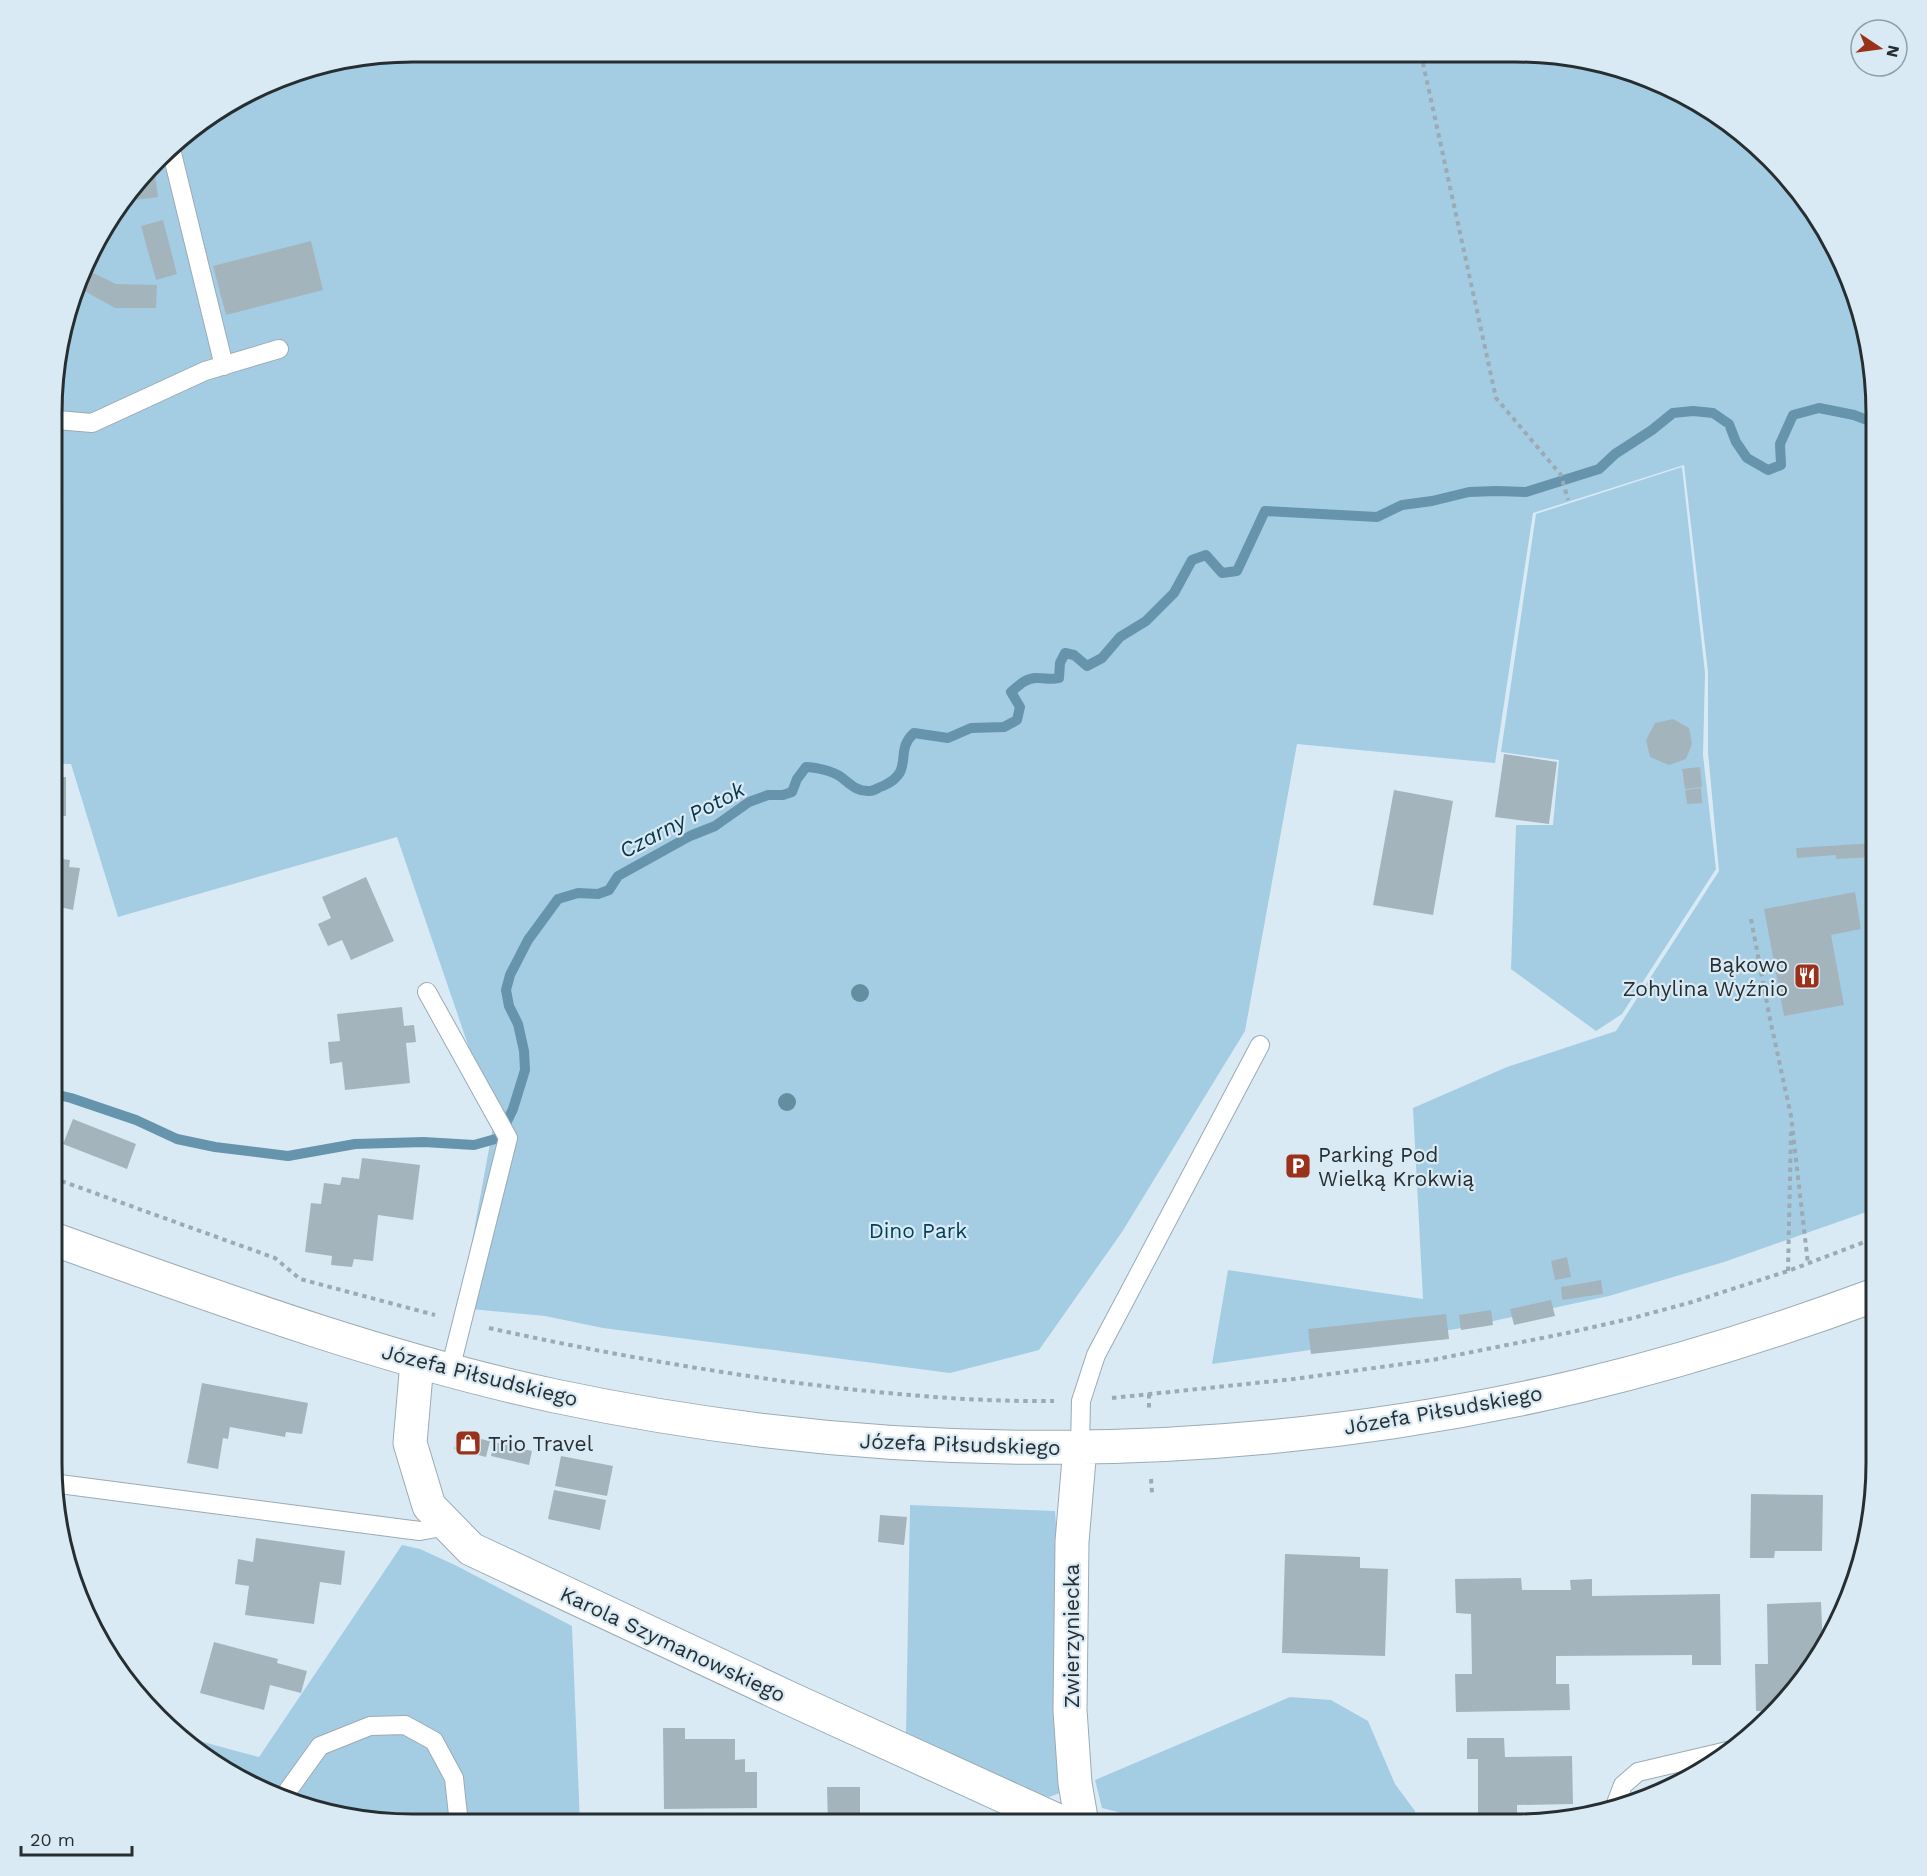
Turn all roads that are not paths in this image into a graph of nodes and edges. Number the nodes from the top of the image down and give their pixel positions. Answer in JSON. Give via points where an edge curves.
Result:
{"nodes":[{"id":1,"x":173,"y":156,"type":"edge"},
{"id":2,"x":279,"y":349,"type":"dead end"},
{"id":3,"x":224,"y":366,"type":"junction"},
{"id":4,"x":62,"y":420,"type":"edge"},
{"id":5,"x":427,"y":992,"type":"dead end"},
{"id":6,"x":1260,"y":1045,"type":"dead end"},
{"id":7,"x":62,"y":1242,"type":"edge"},
{"id":8,"x":1866,"y":1298,"type":"edge"},
{"id":9,"x":417,"y":1362,"type":"junction"},
{"id":10,"x":450,"y":1370,"type":"junction"},
{"id":11,"x":1080,"y":1448,"type":"junction"},
{"id":12,"x":62,"y":1484,"type":"edge"},
{"id":13,"x":448,"y":1526,"type":"junction"},
{"id":14,"x":1710,"y":1755,"type":"edge"},
{"id":15,"x":287,"y":1792,"type":"edge"},
{"id":16,"x":1618,"y":1799,"type":"edge"},
{"id":17,"x":458,"y":1814,"type":"edge"},
{"id":18,"x":1043,"y":1814,"type":"edge"},
{"id":19,"x":1080,"y":1814,"type":"edge"}],
"edges":[{"from":1,"to":3,"type":"lane"},
{"from":2,"to":3,"type":"lane"},
{"from":3,"to":4,"type":"lane","via":[[92,423]]},
{"from":5,"to":10,"type":"lane","via":[[508,1138]]},
{"from":6,"to":11,"type":"lane","via":[[1096,1355],[1081,1401]]},
{"from":7,"to":9,"type":"street","name":"Józefa Piłsudskiego"},
{"from":8,"to":11,"type":"street","name":"Józefa Piłsudskiego","via":[[1680,1360],[1468,1409],[1282,1435]]},
{"from":9,"to":10,"type":"street","name":"Józefa Piłsudskiego"},
{"from":9,"to":13,"type":"street","name":"Karola Szymanowskiego","via":[[410,1443],[429,1506]]},
{"from":10,"to":11,"type":"street","name":"Józefa Piłsudskiego","via":[[552,1395],[758,1430],[915,1444]]},
{"from":11,"to":19,"type":"street","name":"Zwierzyniecka","via":[[1071,1542],[1070,1710]]},
{"from":12,"to":13,"type":"lane","via":[[420,1531]]},
{"from":13,"to":18,"type":"street","name":"Karola Szymanowskiego","via":[[471,1549]]},
{"from":14,"to":16,"type":"lane","via":[[1638,1772],[1623,1785]]},
{"from":15,"to":17,"type":"lane","via":[[320,1746],[370,1726],[405,1725],[434,1741],[454,1778]]}]}
